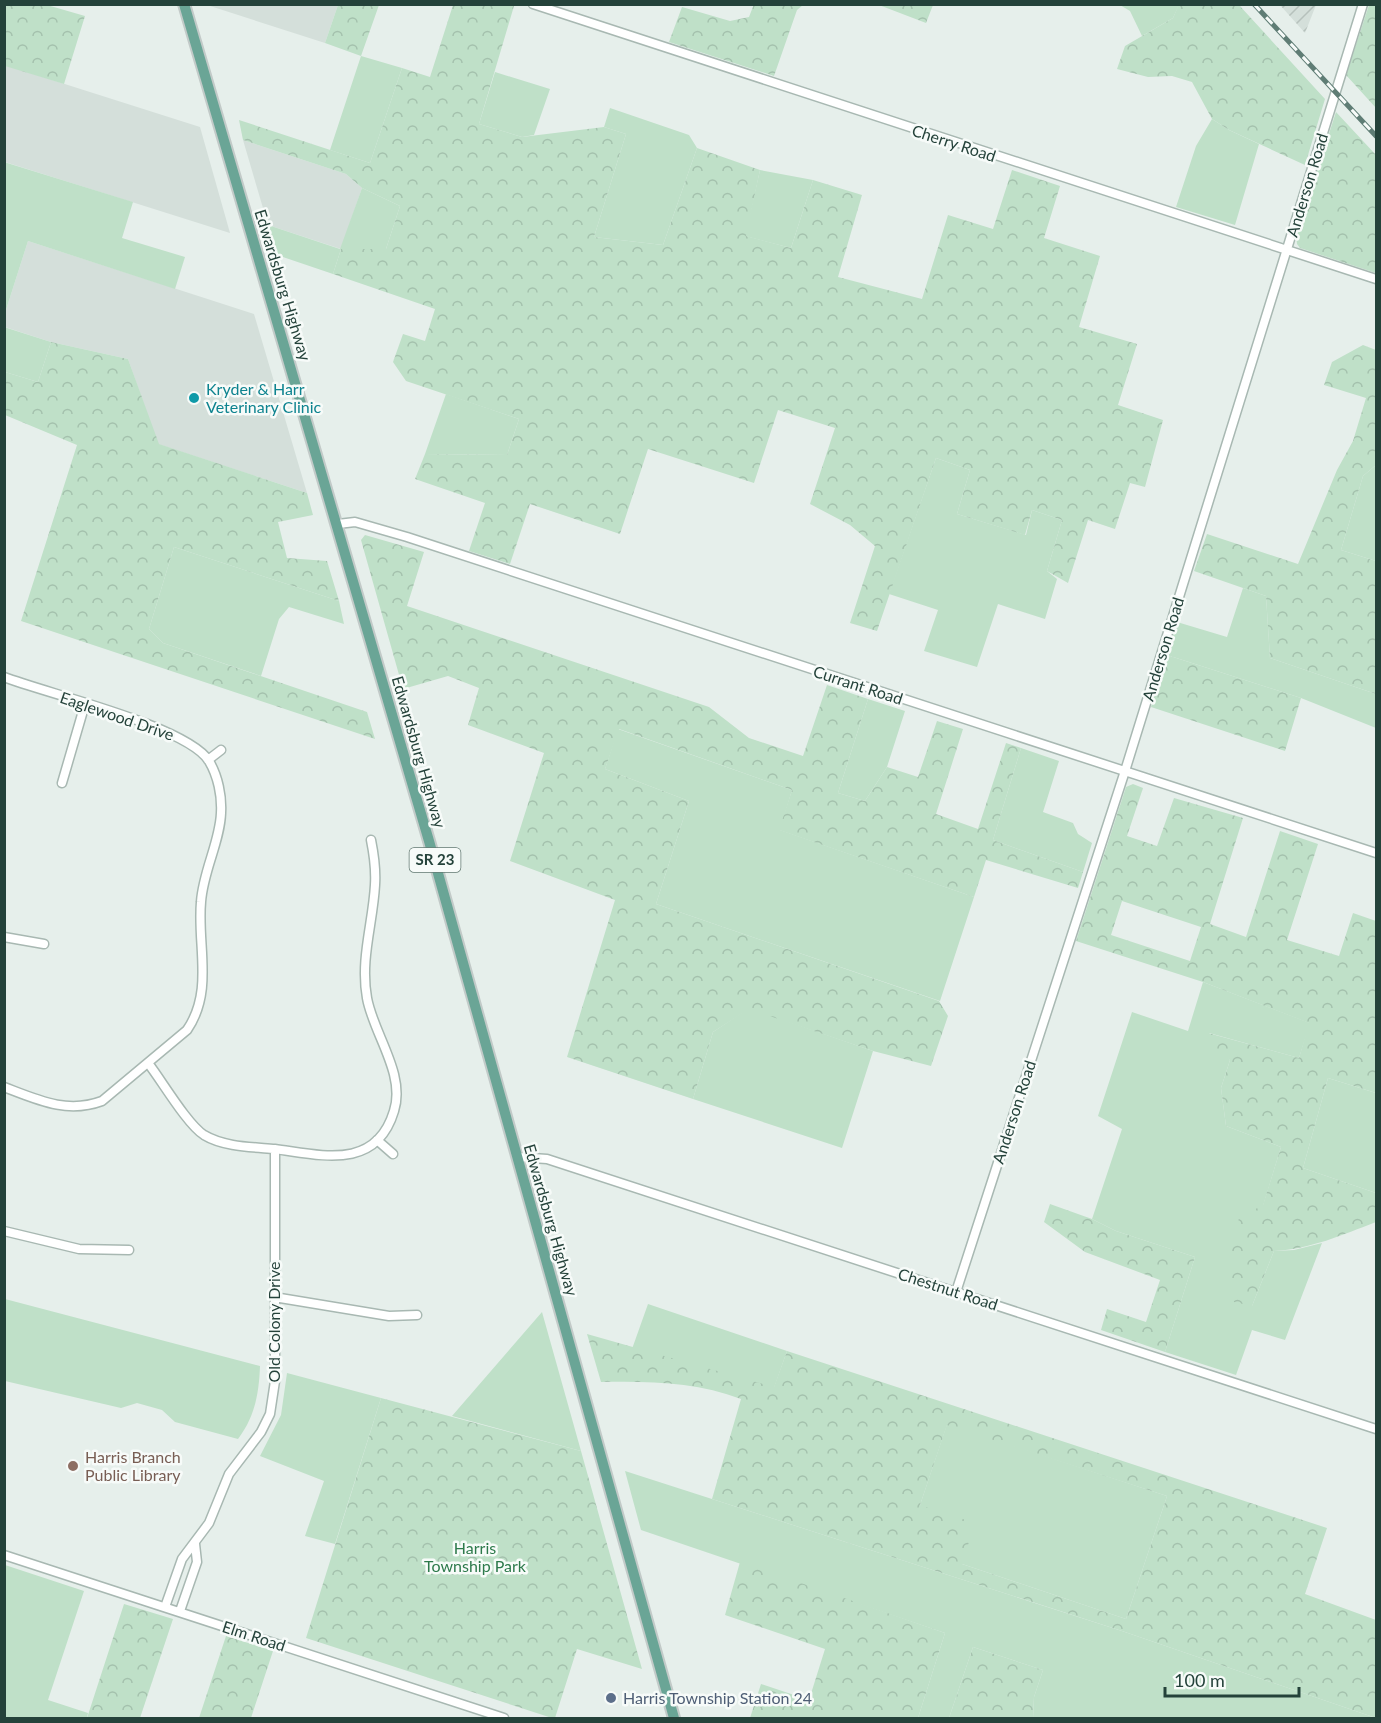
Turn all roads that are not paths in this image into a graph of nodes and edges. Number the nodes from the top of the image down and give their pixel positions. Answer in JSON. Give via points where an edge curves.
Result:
{"nodes":[{"id":1,"x":184,"y":4,"type":"edge"},
{"id":2,"x":533,"y":4,"type":"edge"},
{"id":3,"x":1364,"y":4,"type":"edge"},
{"id":4,"x":1287,"y":250,"type":"junction"},
{"id":5,"x":1377,"y":279,"type":"edge"},
{"id":6,"x":338,"y":524,"type":"junction"},
{"id":7,"x":4,"y":677,"type":"edge"},
{"id":8,"x":85,"y":704,"type":"junction"},
{"id":9,"x":221,"y":750,"type":"dead end"},
{"id":10,"x":208,"y":760,"type":"junction"},
{"id":11,"x":1125,"y":771,"type":"junction"},
{"id":12,"x":62,"y":783,"type":"dead end"},
{"id":13,"x":371,"y":840,"type":"dead end"},
{"id":14,"x":1377,"y":853,"type":"edge"},
{"id":15,"x":4,"y":937,"type":"edge"},
{"id":16,"x":44,"y":944,"type":"dead end"},
{"id":17,"x":148,"y":1064,"type":"junction"},
{"id":18,"x":4,"y":1087,"type":"edge"},
{"id":19,"x":377,"y":1140,"type":"junction"},
{"id":20,"x":274,"y":1149,"type":"junction"},
{"id":21,"x":393,"y":1154,"type":"dead end"},
{"id":22,"x":518,"y":1157,"type":"junction"},
{"id":23,"x":4,"y":1231,"type":"edge"},
{"id":24,"x":129,"y":1250,"type":"dead end"},
{"id":25,"x":956,"y":1292,"type":"junction"},
{"id":26,"x":274,"y":1297,"type":"junction"},
{"id":27,"x":417,"y":1315,"type":"dead end"},
{"id":28,"x":1377,"y":1429,"type":"edge"},
{"id":29,"x":195,"y":1544,"type":"junction"},
{"id":30,"x":4,"y":1555,"type":"edge"},
{"id":31,"x":165,"y":1606,"type":"junction"},
{"id":32,"x":180,"y":1611,"type":"junction"},
{"id":33,"x":504,"y":1719,"type":"edge"},
{"id":34,"x":674,"y":1719,"type":"edge"}],
"edges":[{"from":1,"to":6,"type":"main road","name":"Edwardsburg Highway","number":"SR 23"},
{"from":2,"to":4,"type":"street","name":"Cherry Road"},
{"from":3,"to":4,"type":"street","name":"Anderson Road"},
{"from":4,"to":5,"type":"street","name":"Cherry Road"},
{"from":4,"to":11,"type":"street","name":"Anderson Road"},
{"from":6,"to":11,"type":"street","name":"Currant Road","via":[[355,522],[407,537]]},
{"from":6,"to":22,"type":"main road","name":"Edwardsburg Highway","number":"SR 23"},
{"from":7,"to":8,"type":"street","name":"Eaglewood Drive"},
{"from":8,"to":10,"type":"street","name":"Eaglewood Drive","via":[[178,736]]},
{"from":8,"to":12,"type":"street"},
{"from":9,"to":10,"type":"street"},
{"from":10,"to":17,"type":"street","via":[[216,777],[221,815],[201,891],[202,1001],[188,1030]]},
{"from":11,"to":14,"type":"street","name":"Currant Road"},
{"from":11,"to":25,"type":"street","name":"Anderson Road"},
{"from":13,"to":19,"type":"street","via":[[375,884],[364,974],[367,999],[397,1095],[394,1111]]},
{"from":15,"to":16,"type":"street"},
{"from":17,"to":18,"type":"street","via":[[102,1101],[88,1106],[63,1107]]},
{"from":17,"to":20,"type":"street","via":[[192,1124],[204,1134],[237,1145]]},
{"from":19,"to":20,"type":"street","via":[[363,1151],[347,1156]]},
{"from":19,"to":21,"type":"street"},
{"from":20,"to":26,"type":"street","name":"Old Colony Drive"},
{"from":22,"to":25,"type":"street","name":"Chestnut Road","via":[[547,1159]]},
{"from":22,"to":34,"type":"main road","name":"Edwardsburg Highway","number":"SR 23"},
{"from":23,"to":24,"type":"street","via":[[79,1249]]},
{"from":25,"to":28,"type":"street","name":"Chestnut Road"},
{"from":26,"to":27,"type":"street","via":[[389,1316]]},
{"from":26,"to":29,"type":"street","name":"Old Colony Drive","via":[[275,1381],[270,1414],[252,1448],[229,1474]]},
{"from":29,"to":31,"type":"street","name":"Old Colony Drive","via":[[182,1559]]},
{"from":29,"to":32,"type":"street","name":"Old Colony Drive","via":[[197,1562]]},
{"from":30,"to":31,"type":"street","name":"Elm Road"},
{"from":31,"to":32,"type":"street","name":"Elm Road"},
{"from":32,"to":33,"type":"street","name":"Elm Road"}]}
